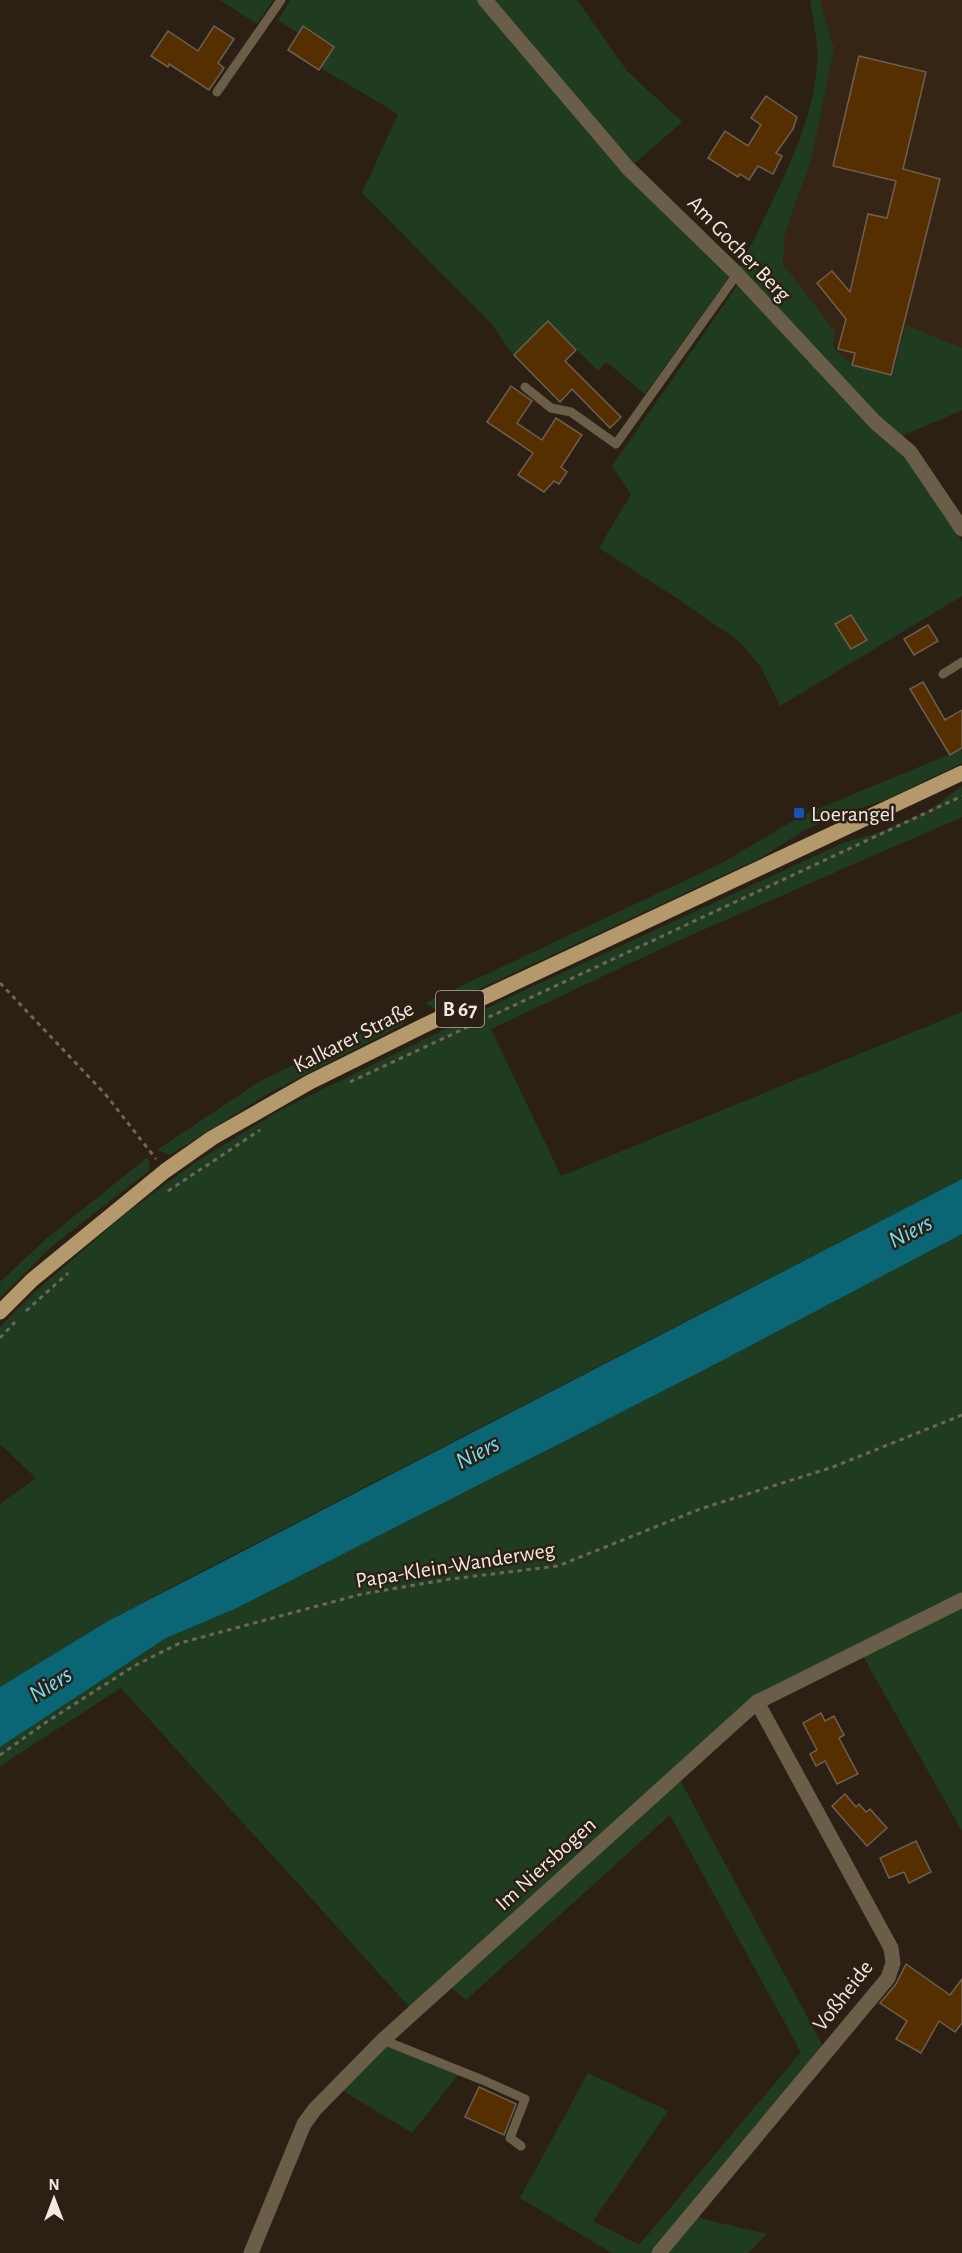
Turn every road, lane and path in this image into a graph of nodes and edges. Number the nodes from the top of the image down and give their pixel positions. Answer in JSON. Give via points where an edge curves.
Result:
{"nodes":[{"id":1,"x":281,"y":0,"type":"edge"},
{"id":2,"x":485,"y":0,"type":"edge"},
{"id":3,"x":217,"y":92,"type":"dead end"},
{"id":4,"x":737,"y":274,"type":"junction"},
{"id":5,"x":525,"y":387,"type":"dead end"},
{"id":6,"x":962,"y":529,"type":"edge"},
{"id":7,"x":962,"y":662,"type":"edge"},
{"id":8,"x":943,"y":674,"type":"dead end"},
{"id":9,"x":962,"y":773,"type":"edge"},
{"id":10,"x":962,"y":796,"type":"edge"},
{"id":11,"x":0,"y":983,"type":"edge"},
{"id":12,"x":348,"y":1082,"type":"dead end"},
{"id":13,"x":266,"y":1127,"type":"dead end"},
{"id":14,"x":165,"y":1171,"type":"junction"},
{"id":15,"x":168,"y":1191,"type":"dead end"},
{"id":16,"x":72,"y":1270,"type":"dead end"},
{"id":17,"x":0,"y":1312,"type":"edge"},
{"id":18,"x":0,"y":1338,"type":"edge"},
{"id":19,"x":962,"y":1415,"type":"edge"},
{"id":20,"x":962,"y":1600,"type":"edge"},
{"id":21,"x":757,"y":1702,"type":"junction"},
{"id":22,"x":0,"y":1755,"type":"edge"},
{"id":23,"x":382,"y":2040,"type":"junction"},
{"id":24,"x":521,"y":2146,"type":"dead end"},
{"id":25,"x":251,"y":2253,"type":"edge"},
{"id":26,"x":659,"y":2253,"type":"edge"}],
"edges":[{"from":1,"to":3,"type":"lane"},
{"from":2,"to":4,"type":"street","name":"Am Gocher Berg","via":[[628,168]]},
{"from":4,"to":5,"type":"lane","via":[[616,444],[571,412],[550,408]]},
{"from":4,"to":6,"type":"street","name":"Am Gocher Berg","via":[[875,422],[910,452]]},
{"from":7,"to":8,"type":"lane"},
{"from":9,"to":14,"type":"main road","name":"Kalkarer Straße","number":"B 67","via":[[310,1082],[212,1138]]},
{"from":10,"to":12,"type":"path"},
{"from":11,"to":14,"type":"path","via":[[106,1095]]},
{"from":13,"to":15,"type":"path"},
{"from":14,"to":17,"type":"main road","name":"Kalkarer Straße","number":"B 67","via":[[40,1273]]},
{"from":16,"to":18,"type":"path"},
{"from":19,"to":22,"type":"path","name":"Papa-Klein-Wanderweg","via":[[833,1467],[700,1509],[558,1566],[362,1594],[180,1643],[134,1666]]},
{"from":20,"to":21,"type":"street","name":"Im Niersbogen"},
{"from":21,"to":23,"type":"street","name":"Im Niersbogen"},
{"from":21,"to":26,"type":"street","name":"Voßheide","via":[[891,1948],[893,1963],[888,1978]]},
{"from":23,"to":24,"type":"lane","via":[[525,2099],[510,2138]]},
{"from":23,"to":25,"type":"street","name":"Im Niersbogen","via":[[304,2124]]}]}
